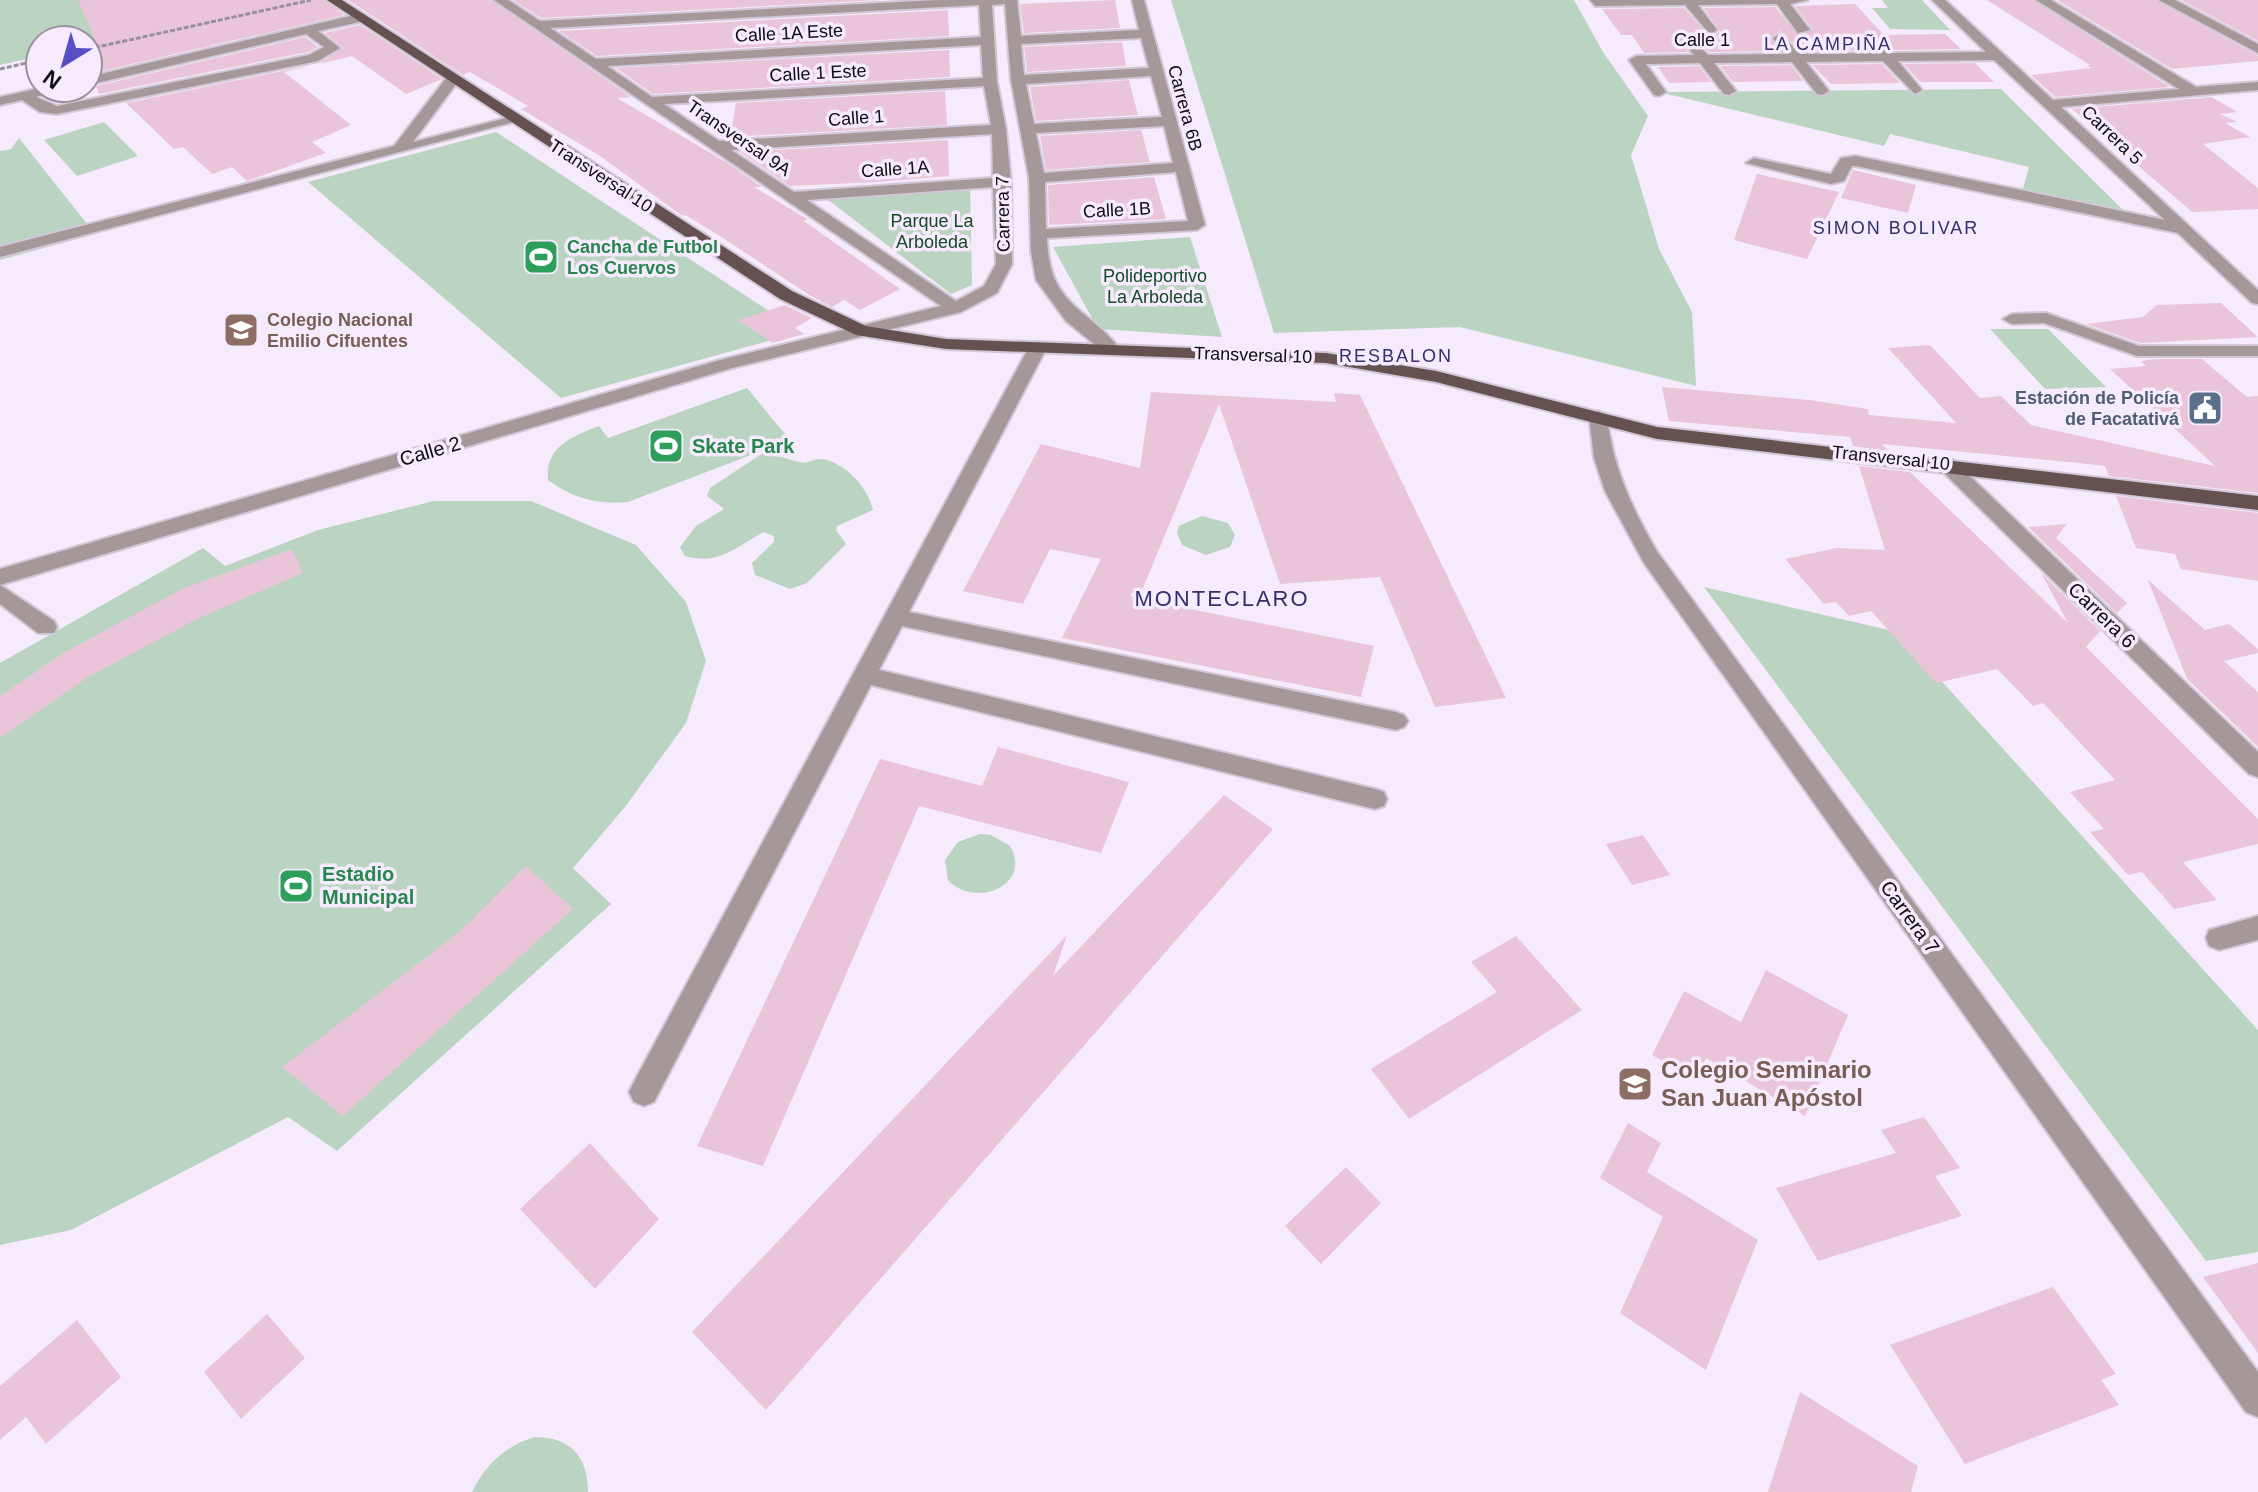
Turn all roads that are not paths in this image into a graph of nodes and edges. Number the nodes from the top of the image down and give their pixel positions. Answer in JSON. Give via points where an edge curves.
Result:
{"nodes":[{"id":1,"x":333,"y":0,"type":"edge"},
{"id":2,"x":500,"y":0,"type":"edge"},
{"id":3,"x":729,"y":0,"type":"edge"},
{"id":4,"x":1010,"y":0,"type":"edge"},
{"id":5,"x":1138,"y":0,"type":"edge"},
{"id":6,"x":1780,"y":0,"type":"edge"},
{"id":7,"x":1802,"y":0,"type":"edge"},
{"id":8,"x":1938,"y":0,"type":"edge"},
{"id":9,"x":2042,"y":0,"type":"edge"},
{"id":10,"x":2165,"y":0,"type":"edge"},
{"id":11,"x":985,"y":1,"type":"edge"},
{"id":12,"x":1689,"y":1,"type":"edge"},
{"id":13,"x":1595,"y":2,"type":"dead end"},
{"id":14,"x":359,"y":18,"type":"junction"},
{"id":15,"x":537,"y":25,"type":"junction"},
{"id":16,"x":308,"y":30,"type":"junction"},
{"id":17,"x":1710,"y":30,"type":"dead end"},
{"id":18,"x":1803,"y":30,"type":"dead end"},
{"id":19,"x":1147,"y":34,"type":"junction"},
{"id":20,"x":1869,"y":36,"type":"dead end"},
{"id":21,"x":1780,"y":38,"type":"dead end"},
{"id":22,"x":1688,"y":39,"type":"dead end"},
{"id":23,"x":1015,"y":40,"type":"junction"},
{"id":24,"x":988,"y":41,"type":"junction"},
{"id":25,"x":2258,"y":49,"type":"edge"},
{"id":26,"x":721,"y":55,"type":"junction"},
{"id":27,"x":1999,"y":56,"type":"junction"},
{"id":28,"x":1887,"y":58,"type":"junction"},
{"id":29,"x":1798,"y":60,"type":"junction"},
{"id":30,"x":1703,"y":61,"type":"junction"},
{"id":31,"x":593,"y":63,"type":"junction"},
{"id":32,"x":1158,"y":72,"type":"junction"},
{"id":33,"x":104,"y":77,"type":"edge"},
{"id":34,"x":452,"y":80,"type":"junction"},
{"id":35,"x":1018,"y":80,"type":"junction"},
{"id":36,"x":990,"y":82,"type":"junction"},
{"id":37,"x":2258,"y":86,"type":"edge"},
{"id":38,"x":1915,"y":90,"type":"dead end"},
{"id":39,"x":2191,"y":90,"type":"junction"},
{"id":40,"x":1729,"y":91,"type":"dead end"},
{"id":41,"x":1822,"y":91,"type":"dead end"},
{"id":42,"x":1659,"y":92,"type":"dead end"},
{"id":43,"x":24,"y":95,"type":"edge"},
{"id":44,"x":104,"y":100,"type":"edge"},
{"id":45,"x":0,"y":101,"type":"edge"},
{"id":46,"x":649,"y":101,"type":"junction"},
{"id":47,"x":38,"y":104,"type":"edge"},
{"id":48,"x":87,"y":104,"type":"edge"},
{"id":49,"x":2051,"y":104,"type":"junction"},
{"id":50,"x":514,"y":120,"type":"junction"},
{"id":51,"x":1170,"y":121,"type":"junction"},
{"id":52,"x":999,"y":129,"type":"junction"},
{"id":53,"x":1030,"y":129,"type":"junction"},
{"id":54,"x":716,"y":146,"type":"junction"},
{"id":55,"x":401,"y":147,"type":"junction"},
{"id":56,"x":1754,"y":163,"type":"dead end"},
{"id":57,"x":1182,"y":167,"type":"junction"},
{"id":58,"x":1037,"y":178,"type":"junction"},
{"id":59,"x":1003,"y":182,"type":"junction"},
{"id":60,"x":790,"y":197,"type":"junction"},
{"id":61,"x":1197,"y":225,"type":"joint"},
{"id":62,"x":2183,"y":229,"type":"junction"},
{"id":63,"x":1039,"y":234,"type":"junction"},
{"id":64,"x":0,"y":252,"type":"edge"},
{"id":65,"x":2258,"y":299,"type":"edge"},
{"id":66,"x":955,"y":308,"type":"junction"},
{"id":67,"x":2012,"y":319,"type":"dead end"},
{"id":68,"x":862,"y":331,"type":"junction"},
{"id":69,"x":1038,"y":347,"type":"junction"},
{"id":70,"x":1111,"y":349,"type":"junction"},
{"id":71,"x":2258,"y":351,"type":"edge"},
{"id":72,"x":1598,"y":417,"type":"junction"},
{"id":73,"x":1946,"y":464,"type":"junction"},
{"id":74,"x":2258,"y":503,"type":"edge"},
{"id":75,"x":0,"y":577,"type":"edge"},
{"id":76,"x":0,"y":593,"type":"edge"},
{"id":77,"x":895,"y":617,"type":"junction"},
{"id":78,"x":46,"y":627,"type":"dead end"},
{"id":79,"x":865,"y":675,"type":"junction"},
{"id":80,"x":1396,"y":721,"type":"dead end"},
{"id":81,"x":2258,"y":767,"type":"edge"},
{"id":82,"x":1375,"y":799,"type":"dead end"},
{"id":83,"x":2258,"y":928,"type":"edge"},
{"id":84,"x":2219,"y":938,"type":"dead end"},
{"id":85,"x":644,"y":1092,"type":"dead end"},
{"id":86,"x":2258,"y":1400,"type":"edge"}],
"edges":[{"from":1,"to":14,"type":"main road","name":"Transversal 10"},
{"from":2,"to":15,"type":"street","name":"Transversal 9A"},
{"from":3,"to":26,"type":"street"},
{"from":4,"to":11,"type":"street"},
{"from":4,"to":23,"type":"street","name":"Carrera 7"},
{"from":5,"to":19,"type":"street","name":"Carrera 6B"},
{"from":6,"to":7,"type":"street"},
{"from":6,"to":12,"type":"street"},
{"from":6,"to":18,"type":"street"},
{"from":8,"to":27,"type":"street","name":"Carrera 5"},
{"from":9,"to":39,"type":"street"},
{"from":10,"to":25,"type":"street"},
{"from":11,"to":24,"type":"street","name":"Carrera 7"},
{"from":11,"to":26,"type":"street"},
{"from":12,"to":13,"type":"street"},
{"from":12,"to":17,"type":"street"},
{"from":14,"to":16,"type":"street"},
{"from":14,"to":34,"type":"main road","name":"Transversal 10"},
{"from":15,"to":26,"type":"street"},
{"from":15,"to":31,"type":"street","name":"Transversal 9A"},
{"from":16,"to":33,"type":"street"},
{"from":16,"to":44,"type":"street","via":[[333,48],[313,58]]},
{"from":19,"to":23,"type":"street"},
{"from":19,"to":32,"type":"street","name":"Carrera 6B"},
{"from":20,"to":28,"type":"street"},
{"from":21,"to":29,"type":"street"},
{"from":22,"to":30,"type":"street"},
{"from":23,"to":35,"type":"street","name":"Carrera 7"},
{"from":24,"to":26,"type":"street","name":"Calle 1A Este"},
{"from":24,"to":36,"type":"street","name":"Carrera 7"},
{"from":26,"to":31,"type":"street","name":"Calle 1A Este"},
{"from":26,"to":36,"type":"street","name":"Calle 1 Este"},
{"from":26,"to":46,"type":"street","name":"Calle 1 Este"},
{"from":27,"to":28,"type":"street","name":"Calle 1"},
{"from":27,"to":49,"type":"street","name":"Carrera 5"},
{"from":28,"to":29,"type":"street","name":"Calle 1"},
{"from":28,"to":38,"type":"street"},
{"from":29,"to":30,"type":"street","name":"Calle 1"},
{"from":29,"to":41,"type":"street"},
{"from":30,"to":40,"type":"street"},
{"from":30,"to":42,"type":"street","name":"Calle 1","via":[[1636,60]]},
{"from":31,"to":46,"type":"street","name":"Transversal 9A"},
{"from":32,"to":35,"type":"street"},
{"from":32,"to":51,"type":"street","name":"Carrera 6B"},
{"from":34,"to":50,"type":"main road","name":"Transversal 10"},
{"from":34,"to":55,"type":"street"},
{"from":35,"to":53,"type":"street","name":"Carrera 7"},
{"from":36,"to":52,"type":"street","name":"Carrera 7"},
{"from":37,"to":39,"type":"street"},
{"from":39,"to":49,"type":"street"},
{"from":43,"to":45,"type":"street"},
{"from":46,"to":54,"type":"street","name":"Transversal 9A"},
{"from":47,"to":48,"type":"street","via":[[57,110]]},
{"from":49,"to":62,"type":"street","name":"Carrera 5"},
{"from":50,"to":55,"type":"street"},
{"from":50,"to":68,"type":"main road","name":"Transversal 10","via":[[786,295]]},
{"from":51,"to":53,"type":"street"},
{"from":51,"to":57,"type":"street","name":"Carrera 6B"},
{"from":52,"to":54,"type":"street","name":"Calle 1"},
{"from":52,"to":59,"type":"street","name":"Carrera 7"},
{"from":53,"to":58,"type":"street","name":"Carrera 7"},
{"from":54,"to":60,"type":"street","name":"Transversal 9A"},
{"from":55,"to":64,"type":"street"},
{"from":56,"to":62,"type":"street","via":[[1831,179],[1839,178],[1846,161],[1856,161]]},
{"from":57,"to":58,"type":"street"},
{"from":57,"to":61,"type":"street","name":"Carrera 6B"},
{"from":58,"to":63,"type":"street","name":"Carrera 7"},
{"from":59,"to":60,"type":"street","name":"Calle 1A"},
{"from":59,"to":66,"type":"street","name":"Carrera 7","via":[[1004,264],[999,278],[979,298]]},
{"from":60,"to":66,"type":"street","name":"Transversal 9A"},
{"from":61,"to":63,"type":"street","name":"Calle 1B"},
{"from":62,"to":65,"type":"street","name":"Carrera 5"},
{"from":63,"to":70,"type":"street","name":"Carrera 7","via":[[1044,280],[1072,317]]},
{"from":66,"to":68,"type":"street","name":"Carrera 7"},
{"from":67,"to":71,"type":"street","via":[[2046,318],[2137,351]]},
{"from":68,"to":69,"type":"main road","name":"Transversal 10","via":[[946,344]]},
{"from":68,"to":75,"type":"street","name":"Calle 2","via":[[726,364]]},
{"from":69,"to":70,"type":"main road","name":"Transversal 10"},
{"from":69,"to":77,"type":"street"},
{"from":70,"to":72,"type":"main road","name":"Transversal 10","via":[[1326,358],[1436,377]]},
{"from":72,"to":73,"type":"main road","name":"Transversal 10","via":[[1657,433]]},
{"from":72,"to":86,"type":"street","name":"Carrera 7","via":[[1601,455],[1615,497],[1651,558]]},
{"from":73,"to":74,"type":"main road","name":"Transversal 10"},
{"from":73,"to":81,"type":"street","name":"Carrera 6"},
{"from":76,"to":78,"type":"street"},
{"from":77,"to":79,"type":"street"},
{"from":77,"to":80,"type":"street"},
{"from":79,"to":82,"type":"street"},
{"from":79,"to":85,"type":"street"},
{"from":83,"to":84,"type":"street"}]}
